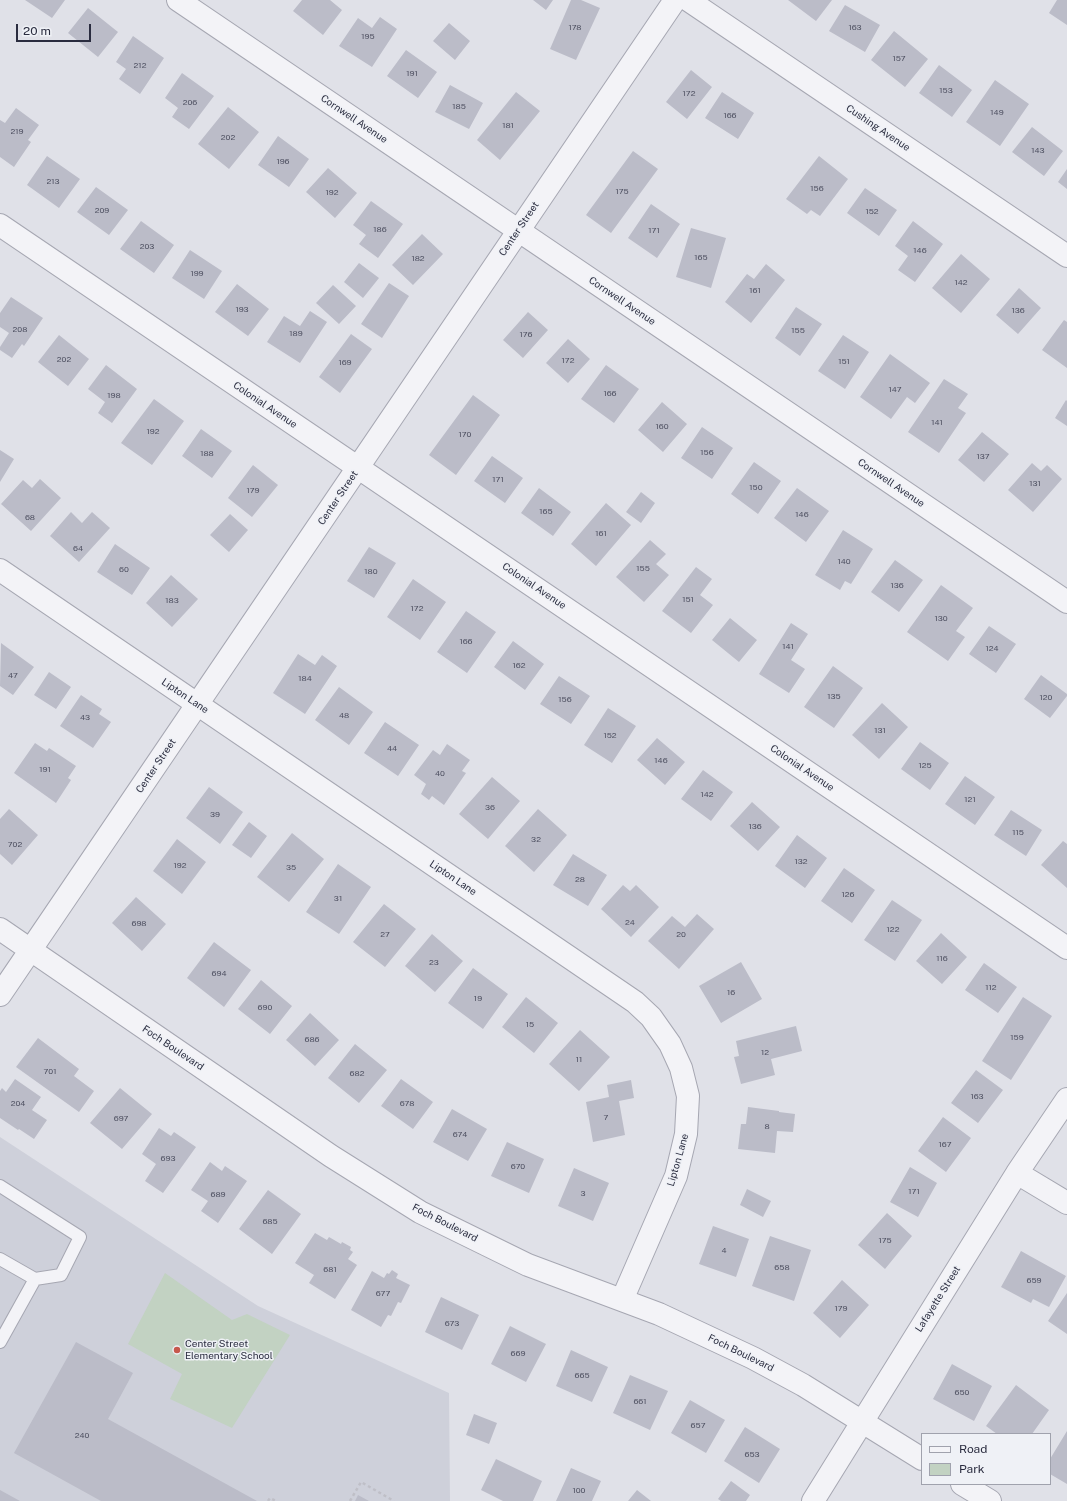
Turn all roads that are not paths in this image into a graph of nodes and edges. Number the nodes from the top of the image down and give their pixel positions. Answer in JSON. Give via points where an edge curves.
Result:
{"nodes":[{"id":1,"x":178,"y":0,"type":"edge"},
{"id":2,"x":675,"y":0,"type":"edge"},
{"id":3,"x":688,"y":0,"type":"edge"},
{"id":4,"x":0,"y":225,"type":"edge"},
{"id":5,"x":518,"y":231,"type":"junction"},
{"id":6,"x":1067,"y":256,"type":"edge"},
{"id":7,"x":358,"y":468,"type":"junction"},
{"id":8,"x":0,"y":570,"type":"edge"},
{"id":9,"x":1067,"y":602,"type":"edge"},
{"id":10,"x":197,"y":704,"type":"junction"},
{"id":11,"x":0,"y":929,"type":"edge"},
{"id":12,"x":1067,"y":948,"type":"edge"},
{"id":13,"x":31,"y":950,"type":"junction"},
{"id":14,"x":0,"y":995,"type":"edge"},
{"id":15,"x":1067,"y":1099,"type":"edge"},
{"id":16,"x":1017,"y":1173,"type":"junction"},
{"id":17,"x":0,"y":1186,"type":"edge"},
{"id":18,"x":1067,"y":1204,"type":"edge"},
{"id":19,"x":0,"y":1259,"type":"edge"},
{"id":20,"x":35,"y":1279,"type":"junction"},
{"id":21,"x":622,"y":1300,"type":"junction"},
{"id":22,"x":0,"y":1342,"type":"edge"},
{"id":23,"x":861,"y":1422,"type":"junction"},
{"id":24,"x":921,"y":1458,"type":"edge"},
{"id":25,"x":964,"y":1485,"type":"edge"},
{"id":26,"x":813,"y":1501,"type":"edge"},
{"id":27,"x":990,"y":1501,"type":"edge"}],
"edges":[{"from":1,"to":5,"type":"street","name":"Cornwell Avenue"},
{"from":2,"to":5,"type":"street","name":"Center Street"},
{"from":3,"to":6,"type":"street","name":"Cushing Avenue"},
{"from":4,"to":7,"type":"street","name":"Colonial Avenue"},
{"from":5,"to":7,"type":"street","name":"Center Street"},
{"from":5,"to":9,"type":"street","name":"Cornwell Avenue"},
{"from":7,"to":10,"type":"street","name":"Center Street"},
{"from":7,"to":12,"type":"street","name":"Colonial Avenue"},
{"from":8,"to":10,"type":"street","name":"Lipton Lane"},
{"from":10,"to":13,"type":"street","name":"Center Street"},
{"from":10,"to":21,"type":"street","name":"Lipton Lane","via":[[635,1002],[651,1017],[670,1044],[681,1068],[688,1096],[686,1134],[676,1176]]},
{"from":11,"to":13,"type":"street","name":"Foch Boulevard"},
{"from":13,"to":14,"type":"street","name":"Center Street"},
{"from":13,"to":21,"type":"street","name":"Foch Boulevard","via":[[331,1156],[420,1212],[528,1265]]},
{"from":15,"to":16,"type":"street","name":"Lafayette Street"},
{"from":16,"to":18,"type":"street"},
{"from":16,"to":23,"type":"street","name":"Lafayette Street"},
{"from":17,"to":20,"type":"lane","via":[[80,1237],[61,1275]]},
{"from":19,"to":20,"type":"lane"},
{"from":20,"to":22,"type":"lane"},
{"from":21,"to":23,"type":"street","name":"Foch Boulevard","via":[[659,1314],[753,1358],[803,1385]]},
{"from":23,"to":24,"type":"street","name":"Foch Boulevard"},
{"from":23,"to":26,"type":"street","name":"Lafayette Street"},
{"from":25,"to":27,"type":"street"}]}
